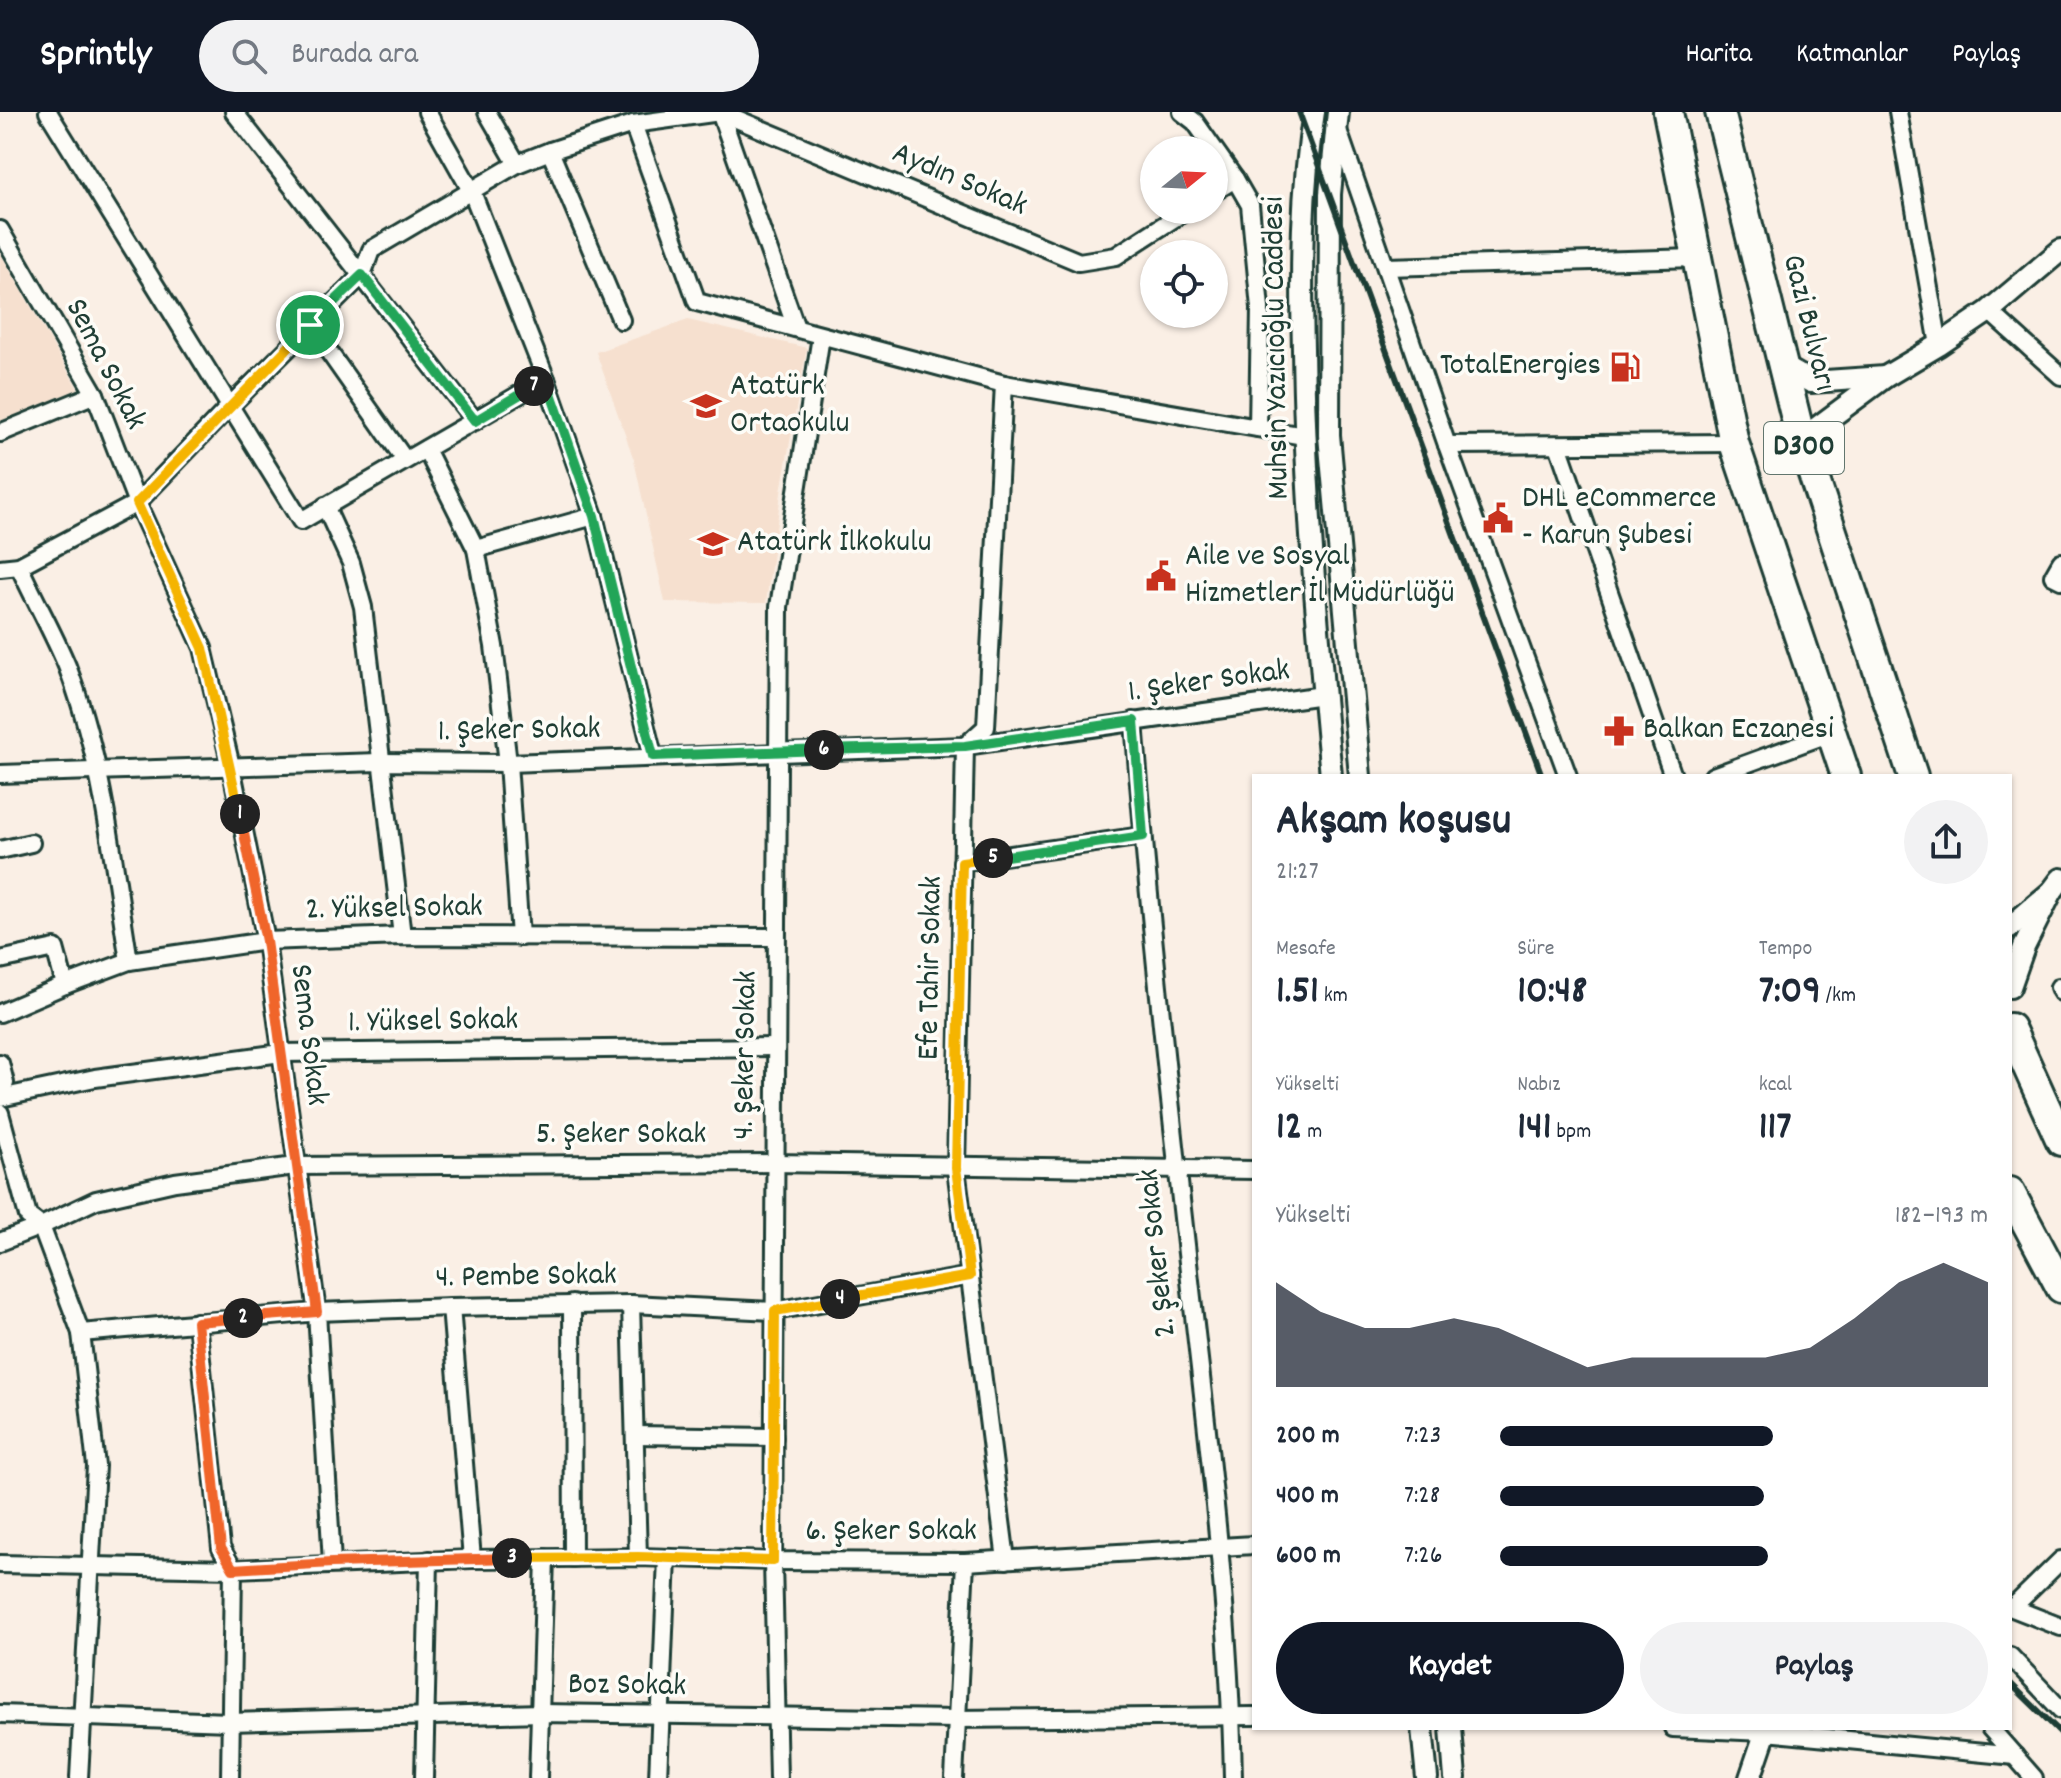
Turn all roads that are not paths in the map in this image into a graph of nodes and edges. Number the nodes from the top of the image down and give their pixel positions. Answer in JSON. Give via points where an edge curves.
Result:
{"nodes":[{"id":1,"x":48,"y":112,"type":"edge"},
{"id":2,"x":234,"y":112,"type":"edge"},
{"id":3,"x":427,"y":112,"type":"edge"},
{"id":4,"x":487,"y":112,"type":"edge"},
{"id":5,"x":720,"y":112,"type":"edge"},
{"id":6,"x":1314,"y":112,"type":"edge"},
{"id":7,"x":1668,"y":112,"type":"edge"},
{"id":8,"x":1720,"y":112,"type":"edge"},
{"id":9,"x":1898,"y":112,"type":"edge"},
{"id":10,"x":1194,"y":115,"type":"edge"},
{"id":11,"x":1337,"y":119,"type":"edge"},
{"id":12,"x":633,"y":124,"type":"junction"},
{"id":13,"x":550,"y":151,"type":"junction"},
{"id":14,"x":517,"y":164,"type":"junction"},
{"id":15,"x":1235,"y":179,"type":"junction"},
{"id":16,"x":1228,"y":183,"type":"edge"},
{"id":17,"x":472,"y":192,"type":"junction"},
{"id":18,"x":1165,"y":224,"type":"edge"},
{"id":19,"x":0,"y":230,"type":"edge"},
{"id":20,"x":2061,"y":250,"type":"edge"},
{"id":21,"x":1696,"y":258,"type":"junction"},
{"id":22,"x":1386,"y":267,"type":"junction"},
{"id":23,"x":362,"y":275,"type":"junction"},
{"id":24,"x":1989,"y":311,"type":"junction"},
{"id":25,"x":621,"y":320,"type":"dead end"},
{"id":26,"x":310,"y":325,"type":"junction"},
{"id":27,"x":796,"y":328,"type":"junction"},
{"id":28,"x":821,"y":336,"type":"junction"},
{"id":29,"x":1939,"y":345,"type":"junction"},
{"id":30,"x":1783,"y":366,"type":"junction"},
{"id":31,"x":2061,"y":376,"type":"edge"},
{"id":32,"x":1885,"y":377,"type":"junction"},
{"id":33,"x":546,"y":379,"type":"junction"},
{"id":34,"x":1004,"y":384,"type":"junction"},
{"id":35,"x":95,"y":394,"type":"junction"},
{"id":36,"x":230,"y":406,"type":"junction"},
{"id":37,"x":475,"y":421,"type":"junction"},
{"id":38,"x":1258,"y":428,"type":"junction"},
{"id":39,"x":0,"y":433,"type":"edge"},
{"id":40,"x":1329,"y":435,"type":"junction"},
{"id":41,"x":1304,"y":436,"type":"junction"},
{"id":42,"x":1734,"y":443,"type":"junction"},
{"id":43,"x":1447,"y":445,"type":"junction"},
{"id":44,"x":1558,"y":445,"type":"junction"},
{"id":45,"x":426,"y":449,"type":"junction"},
{"id":46,"x":1807,"y":456,"type":"junction"},
{"id":47,"x":405,"y":460,"type":"junction"},
{"id":48,"x":137,"y":503,"type":"junction"},
{"id":49,"x":325,"y":506,"type":"junction"},
{"id":50,"x":594,"y":516,"type":"junction"},
{"id":51,"x":476,"y":549,"type":"junction"},
{"id":52,"x":2061,"y":562,"type":"edge"},
{"id":53,"x":19,"y":566,"type":"junction"},
{"id":54,"x":0,"y":568,"type":"edge"},
{"id":55,"x":2061,"y":580,"type":"edge"},
{"id":56,"x":1323,"y":695,"type":"junction"},
{"id":57,"x":1134,"y":721,"type":"junction"},
{"id":58,"x":1831,"y":733,"type":"junction"},
{"id":59,"x":965,"y":746,"type":"junction"},
{"id":60,"x":779,"y":751,"type":"junction"},
{"id":61,"x":653,"y":756,"type":"junction"},
{"id":62,"x":379,"y":762,"type":"junction"},
{"id":63,"x":508,"y":763,"type":"junction"},
{"id":64,"x":231,"y":766,"type":"junction"},
{"id":65,"x":97,"y":770,"type":"junction"},
{"id":66,"x":0,"y":774,"type":"edge"},
{"id":67,"x":1331,"y":774,"type":"edge"},
{"id":68,"x":1360,"y":774,"type":"edge"},
{"id":69,"x":1567,"y":774,"type":"edge"},
{"id":70,"x":1672,"y":774,"type":"edge"},
{"id":71,"x":1718,"y":774,"type":"edge"},
{"id":72,"x":1845,"y":774,"type":"edge"},
{"id":73,"x":1912,"y":774,"type":"edge"},
{"id":74,"x":1143,"y":836,"type":"junction"},
{"id":75,"x":31,"y":843,"type":"dead end"},
{"id":76,"x":0,"y":850,"type":"edge"},
{"id":77,"x":962,"y":862,"type":"junction"},
{"id":78,"x":2056,"y":885,"type":"edge"},
{"id":79,"x":2012,"y":925,"type":"edge"},
{"id":80,"x":402,"y":936,"type":"junction"},
{"id":81,"x":520,"y":937,"type":"junction"},
{"id":82,"x":776,"y":937,"type":"junction"},
{"id":83,"x":266,"y":941,"type":"junction"},
{"id":84,"x":0,"y":960,"type":"edge"},
{"id":85,"x":129,"y":961,"type":"junction"},
{"id":86,"x":2012,"y":981,"type":"edge"},
{"id":87,"x":65,"y":985,"type":"junction"},
{"id":88,"x":0,"y":1013,"type":"edge"},
{"id":89,"x":2012,"y":1032,"type":"edge"},
{"id":90,"x":775,"y":1047,"type":"junction"},
{"id":91,"x":281,"y":1053,"type":"junction"},
{"id":92,"x":0,"y":1063,"type":"edge"},
{"id":93,"x":0,"y":1095,"type":"edge"},
{"id":94,"x":0,"y":1113,"type":"edge"},
{"id":95,"x":2061,"y":1141,"type":"edge"},
{"id":96,"x":773,"y":1163,"type":"junction"},
{"id":97,"x":295,"y":1166,"type":"junction"},
{"id":98,"x":956,"y":1168,"type":"junction"},
{"id":99,"x":1252,"y":1170,"type":"edge"},
{"id":100,"x":1177,"y":1171,"type":"junction"},
{"id":101,"x":2016,"y":1218,"type":"edge"},
{"id":102,"x":41,"y":1226,"type":"junction"},
{"id":103,"x":0,"y":1242,"type":"edge"},
{"id":104,"x":970,"y":1276,"type":"junction"},
{"id":105,"x":2061,"y":1288,"type":"edge"},
{"id":106,"x":572,"y":1304,"type":"junction"},
{"id":107,"x":631,"y":1304,"type":"junction"},
{"id":108,"x":451,"y":1307,"type":"junction"},
{"id":109,"x":775,"y":1311,"type":"junction"},
{"id":110,"x":317,"y":1312,"type":"junction"},
{"id":111,"x":197,"y":1322,"type":"junction"},
{"id":112,"x":81,"y":1333,"type":"junction"},
{"id":113,"x":635,"y":1435,"type":"junction"},
{"id":114,"x":774,"y":1437,"type":"junction"},
{"id":115,"x":1252,"y":1545,"type":"edge"},
{"id":116,"x":1220,"y":1547,"type":"junction"},
{"id":117,"x":638,"y":1557,"type":"junction"},
{"id":118,"x":545,"y":1558,"type":"junction"},
{"id":119,"x":573,"y":1558,"type":"junction"},
{"id":120,"x":667,"y":1558,"type":"junction"},
{"id":121,"x":472,"y":1559,"type":"junction"},
{"id":122,"x":429,"y":1560,"type":"junction"},
{"id":123,"x":1006,"y":1560,"type":"junction"},
{"id":124,"x":2061,"y":1560,"type":"edge"},
{"id":125,"x":773,"y":1561,"type":"junction"},
{"id":126,"x":965,"y":1562,"type":"junction"},
{"id":127,"x":332,"y":1563,"type":"junction"},
{"id":128,"x":0,"y":1564,"type":"edge"},
{"id":129,"x":90,"y":1566,"type":"junction"},
{"id":130,"x":233,"y":1569,"type":"junction"},
{"id":131,"x":2012,"y":1607,"type":"edge"},
{"id":132,"x":2061,"y":1627,"type":"edge"},
{"id":133,"x":2012,"y":1658,"type":"edge"},
{"id":134,"x":2061,"y":1710,"type":"edge"},
{"id":135,"x":540,"y":1713,"type":"junction"},
{"id":136,"x":0,"y":1714,"type":"edge"},
{"id":137,"x":426,"y":1715,"type":"junction"},
{"id":138,"x":81,"y":1716,"type":"junction"},
{"id":139,"x":661,"y":1716,"type":"junction"},
{"id":140,"x":1232,"y":1716,"type":"junction"},
{"id":141,"x":1252,"y":1716,"type":"edge"},
{"id":142,"x":777,"y":1718,"type":"junction"},
{"id":143,"x":957,"y":1719,"type":"junction"},
{"id":144,"x":230,"y":1722,"type":"junction"},
{"id":145,"x":1422,"y":1730,"type":"edge"},
{"id":146,"x":1451,"y":1730,"type":"edge"},
{"id":147,"x":1766,"y":1730,"type":"edge"},
{"id":148,"x":1992,"y":1730,"type":"edge"},
{"id":149,"x":2015,"y":1756,"type":"junction"},
{"id":150,"x":79,"y":1778,"type":"edge"},
{"id":151,"x":230,"y":1778,"type":"edge"},
{"id":152,"x":424,"y":1778,"type":"edge"},
{"id":153,"x":538,"y":1778,"type":"edge"},
{"id":154,"x":658,"y":1778,"type":"edge"},
{"id":155,"x":778,"y":1778,"type":"edge"},
{"id":156,"x":954,"y":1778,"type":"edge"},
{"id":157,"x":1233,"y":1778,"type":"edge"},
{"id":158,"x":1427,"y":1778,"type":"edge"},
{"id":159,"x":1455,"y":1778,"type":"edge"},
{"id":160,"x":1750,"y":1778,"type":"edge"},
{"id":161,"x":2034,"y":1778,"type":"edge"}],
"edges":[{"from":1,"to":36,"type":"street"},
{"from":2,"to":23,"type":"street"},
{"from":3,"to":17,"type":"street"},
{"from":4,"to":14,"type":"street"},
{"from":5,"to":12,"type":"street"},
{"from":5,"to":18,"type":"street","name":"Aydın Sokak","via":[[1079,262],[1116,256]]},
{"from":5,"to":27,"type":"street"},
{"from":6,"to":41,"type":"street","name":"Muhsin Yazıcıoğlu Caddesi","via":[[1301,250]]},
{"from":7,"to":21,"type":"highway","number":"D300"},
{"from":8,"to":30,"type":"highway","name":"Gazi Bulvarı","number":"D300"},
{"from":9,"to":29,"type":"street"},
{"from":10,"to":15,"type":"street"},
{"from":11,"to":22,"type":"street"},
{"from":11,"to":40,"type":"street","name":"Muhsin Yazıcıoğlu Caddesi","via":[[1330,194]]},
{"from":12,"to":13,"type":"street"},
{"from":12,"to":27,"type":"street","via":[[697,302]]},
{"from":13,"to":14,"type":"street"},
{"from":13,"to":25,"type":"street"},
{"from":14,"to":17,"type":"street"},
{"from":15,"to":16,"type":"street"},
{"from":15,"to":38,"type":"street","via":[[1250,205],[1260,308]]},
{"from":17,"to":23,"type":"street","via":[[371,250]]},
{"from":17,"to":33,"type":"street"},
{"from":19,"to":35,"type":"street","name":"Sema Sokak"},
{"from":20,"to":24,"type":"street"},
{"from":21,"to":22,"type":"street"},
{"from":21,"to":42,"type":"highway","number":"D300"},
{"from":22,"to":43,"type":"street"},
{"from":23,"to":26,"type":"street"},
{"from":23,"to":37,"type":"street"},
{"from":24,"to":29,"type":"street"},
{"from":24,"to":31,"type":"street"},
{"from":26,"to":36,"type":"street"},
{"from":26,"to":47,"type":"street"},
{"from":27,"to":28,"type":"street"},
{"from":28,"to":34,"type":"street"},
{"from":28,"to":60,"type":"street","name":"4. Şeker Sokak","via":[[779,607]]},
{"from":29,"to":32,"type":"street"},
{"from":30,"to":32,"type":"street","via":[[1811,382]]},
{"from":30,"to":46,"type":"highway","name":"Gazi Bulvarı","number":"D300"},
{"from":32,"to":46,"type":"street","via":[[1815,429]]},
{"from":33,"to":37,"type":"street"},
{"from":33,"to":50,"type":"street"},
{"from":34,"to":38,"type":"street"},
{"from":34,"to":59,"type":"street","via":[[986,727]]},
{"from":35,"to":39,"type":"street"},
{"from":35,"to":48,"type":"street","name":"Sema Sokak"},
{"from":36,"to":48,"type":"street"},
{"from":36,"to":49,"type":"street","via":[[301,521]]},
{"from":37,"to":45,"type":"street"},
{"from":38,"to":41,"type":"street"},
{"from":40,"to":41,"type":"street"},
{"from":40,"to":68,"type":"street","name":"Muhsin Yazıcıoğlu Caddesi"},
{"from":41,"to":56,"type":"street","name":"Muhsin Yazıcıoğlu Caddesi"},
{"from":42,"to":44,"type":"street"},
{"from":42,"to":58,"type":"highway","number":"D300"},
{"from":43,"to":44,"type":"street"},
{"from":43,"to":69,"type":"street"},
{"from":44,"to":70,"type":"street"},
{"from":45,"to":47,"type":"street"},
{"from":45,"to":51,"type":"street"},
{"from":46,"to":73,"type":"highway","name":"Gazi Bulvarı","number":"D300"},
{"from":47,"to":49,"type":"street"},
{"from":48,"to":53,"type":"street"},
{"from":48,"to":64,"type":"street","name":"Sema Sokak","via":[[203,648]]},
{"from":49,"to":62,"type":"street","via":[[351,563],[363,607]]},
{"from":50,"to":51,"type":"street"},
{"from":50,"to":61,"type":"street"},
{"from":51,"to":63,"type":"street"},
{"from":52,"to":55,"type":"street","via":[[2053,576]]},
{"from":53,"to":54,"type":"street"},
{"from":53,"to":65,"type":"street","via":[[66,665]]},
{"from":56,"to":57,"type":"street","name":"1. Şeker Sokak"},
{"from":56,"to":67,"type":"street","name":"Muhsin Yazıcıoğlu Caddesi"},
{"from":57,"to":59,"type":"street","name":"1. Şeker Sokak"},
{"from":57,"to":74,"type":"street","name":"2. Şeker Sokak"},
{"from":58,"to":71,"type":"street"},
{"from":58,"to":72,"type":"highway","number":"D300"},
{"from":59,"to":60,"type":"street","name":"1. Şeker Sokak"},
{"from":59,"to":77,"type":"street","name":"Efe Tahir Sokak"},
{"from":60,"to":61,"type":"street","name":"1. Şeker Sokak"},
{"from":60,"to":82,"type":"street","name":"4. Şeker Sokak"},
{"from":61,"to":63,"type":"street","name":"1. Şeker Sokak"},
{"from":62,"to":63,"type":"street","name":"1. Şeker Sokak"},
{"from":62,"to":64,"type":"street","name":"1. Şeker Sokak"},
{"from":62,"to":80,"type":"street"},
{"from":63,"to":81,"type":"street"},
{"from":64,"to":65,"type":"street","name":"1. Şeker Sokak"},
{"from":64,"to":83,"type":"street","name":"Sema Sokak"},
{"from":65,"to":66,"type":"street","name":"1. Şeker Sokak"},
{"from":65,"to":85,"type":"street"},
{"from":74,"to":77,"type":"street"},
{"from":74,"to":100,"type":"street","name":"2. Şeker Sokak"},
{"from":75,"to":76,"type":"street"},
{"from":77,"to":98,"type":"street","name":"Efe Tahir Sokak"},
{"from":78,"to":79,"type":"street"},
{"from":78,"to":86,"type":"street"},
{"from":80,"to":81,"type":"street","name":"2. Yüksel Sokak"},
{"from":80,"to":83,"type":"street","name":"2. Yüksel Sokak"},
{"from":81,"to":82,"type":"street","name":"2. Yüksel Sokak"},
{"from":82,"to":90,"type":"street","name":"4. Şeker Sokak"},
{"from":83,"to":85,"type":"street","name":"2. Yüksel Sokak"},
{"from":83,"to":91,"type":"street","name":"Sema Sokak"},
{"from":84,"to":87,"type":"street","via":[[55,948]]},
{"from":85,"to":87,"type":"street","name":"2. Yüksel Sokak"},
{"from":87,"to":88,"type":"street","name":"2. Yüksel Sokak"},
{"from":89,"to":95,"type":"highway"},
{"from":90,"to":91,"type":"street","name":"1. Yüksel Sokak"},
{"from":90,"to":96,"type":"street","name":"4. Şeker Sokak"},
{"from":91,"to":93,"type":"street","name":"1. Yüksel Sokak"},
{"from":91,"to":97,"type":"street","name":"Sema Sokak"},
{"from":92,"to":93,"type":"street","via":[[5,1083]]},
{"from":94,"to":102,"type":"street","via":[[28,1216]]},
{"from":96,"to":97,"type":"street","name":"5. Şeker Sokak"},
{"from":96,"to":98,"type":"street","name":"5. Şeker Sokak"},
{"from":96,"to":109,"type":"street","name":"4. Şeker Sokak"},
{"from":97,"to":102,"type":"street","name":"5. Şeker Sokak","via":[[175,1182],[96,1200]]},
{"from":97,"to":110,"type":"street","name":"Sema Sokak"},
{"from":98,"to":100,"type":"street","name":"5. Şeker Sokak"},
{"from":98,"to":104,"type":"street","name":"Efe Tahir Sokak"},
{"from":99,"to":100,"type":"street","name":"5. Şeker Sokak"},
{"from":100,"to":116,"type":"street","name":"2. Şeker Sokak"},
{"from":101,"to":105,"type":"highway"},
{"from":102,"to":103,"type":"street","name":"5. Şeker Sokak"},
{"from":102,"to":112,"type":"street"},
{"from":104,"to":109,"type":"street","name":"4. Pembe Sokak"},
{"from":104,"to":123,"type":"street","name":"Efe Tahir Sokak"},
{"from":106,"to":107,"type":"street","name":"4. Pembe Sokak"},
{"from":106,"to":108,"type":"street","name":"4. Pembe Sokak"},
{"from":106,"to":119,"type":"street"},
{"from":107,"to":109,"type":"street","name":"4. Pembe Sokak"},
{"from":107,"to":113,"type":"street"},
{"from":108,"to":110,"type":"street","name":"4. Pembe Sokak"},
{"from":108,"to":121,"type":"street"},
{"from":109,"to":114,"type":"street","name":"4. Şeker Sokak"},
{"from":110,"to":111,"type":"street","name":"4. Pembe Sokak"},
{"from":110,"to":127,"type":"street","name":"Sema Sokak"},
{"from":111,"to":112,"type":"street","name":"4. Pembe Sokak"},
{"from":111,"to":130,"type":"street","via":[[221,1548]]},
{"from":112,"to":129,"type":"street","via":[[96,1466]]},
{"from":113,"to":114,"type":"street"},
{"from":113,"to":117,"type":"street"},
{"from":114,"to":125,"type":"street","name":"4. Şeker Sokak"},
{"from":115,"to":116,"type":"street","name":"6. Şeker Sokak"},
{"from":116,"to":123,"type":"street","name":"6. Şeker Sokak"},
{"from":116,"to":140,"type":"street","name":"2. Şeker Sokak"},
{"from":117,"to":119,"type":"street","name":"6. Şeker Sokak"},
{"from":117,"to":120,"type":"street","name":"6. Şeker Sokak"},
{"from":118,"to":119,"type":"street","name":"6. Şeker Sokak"},
{"from":118,"to":121,"type":"street","name":"6. Şeker Sokak"},
{"from":118,"to":135,"type":"street"},
{"from":120,"to":125,"type":"street","name":"6. Şeker Sokak"},
{"from":120,"to":139,"type":"street"},
{"from":121,"to":122,"type":"street","name":"6. Şeker Sokak"},
{"from":122,"to":127,"type":"street","name":"6. Şeker Sokak"},
{"from":122,"to":137,"type":"street"},
{"from":123,"to":126,"type":"street","name":"6. Şeker Sokak"},
{"from":124,"to":131,"type":"street"},
{"from":125,"to":126,"type":"street","name":"6. Şeker Sokak"},
{"from":125,"to":142,"type":"street","name":"4. Şeker Sokak"},
{"from":126,"to":143,"type":"street"},
{"from":127,"to":130,"type":"street","name":"6. Şeker Sokak"},
{"from":128,"to":129,"type":"street","name":"6. Şeker Sokak"},
{"from":129,"to":130,"type":"street","name":"6. Şeker Sokak"},
{"from":129,"to":138,"type":"street"},
{"from":130,"to":144,"type":"street"},
{"from":131,"to":132,"type":"street"},
{"from":133,"to":134,"type":"street"},
{"from":135,"to":137,"type":"street","name":"Boz Sokak"},
{"from":135,"to":139,"type":"street","name":"Boz Sokak"},
{"from":135,"to":153,"type":"street"},
{"from":136,"to":138,"type":"street","name":"Boz Sokak"},
{"from":137,"to":144,"type":"street","name":"Boz Sokak"},
{"from":137,"to":152,"type":"street"},
{"from":138,"to":144,"type":"street","name":"Boz Sokak"},
{"from":138,"to":150,"type":"street"},
{"from":139,"to":142,"type":"street","name":"Boz Sokak"},
{"from":139,"to":154,"type":"street"},
{"from":140,"to":141,"type":"street","name":"Boz Sokak"},
{"from":140,"to":143,"type":"street","name":"Boz Sokak"},
{"from":140,"to":157,"type":"street","name":"2. Şeker Sokak"},
{"from":142,"to":143,"type":"street","name":"Boz Sokak"},
{"from":142,"to":155,"type":"street","name":"4. Şeker Sokak"},
{"from":143,"to":156,"type":"street"},
{"from":144,"to":151,"type":"street"},
{"from":145,"to":158,"type":"street"},
{"from":146,"to":159,"type":"street"},
{"from":147,"to":149,"type":"street"},
{"from":147,"to":160,"type":"street"},
{"from":148,"to":149,"type":"street"},
{"from":149,"to":161,"type":"street"}]}
